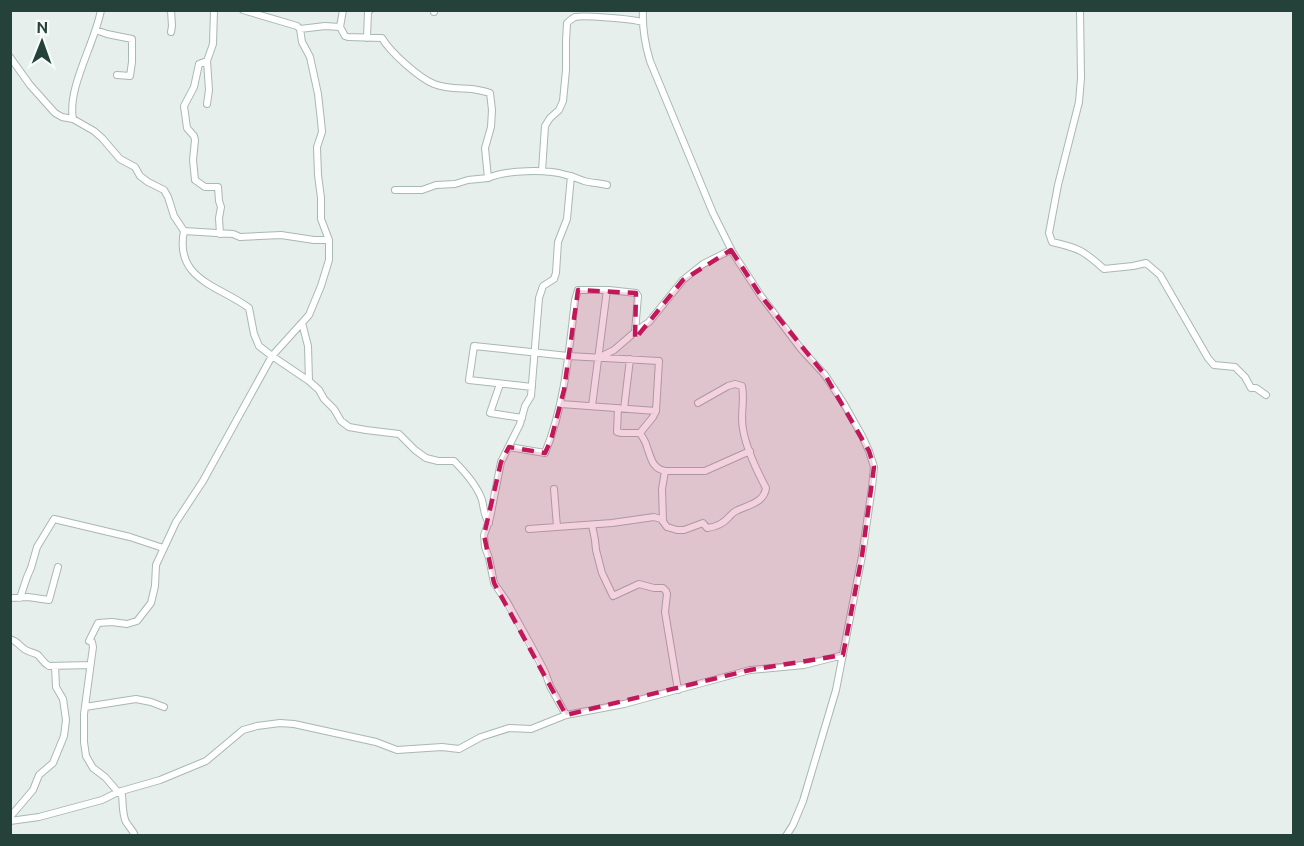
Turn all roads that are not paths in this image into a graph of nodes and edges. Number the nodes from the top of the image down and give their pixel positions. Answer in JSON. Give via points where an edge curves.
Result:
{"nodes":[{"id":1,"x":101,"y":10,"type":"edge"},
{"id":2,"x":171,"y":10,"type":"edge"},
{"id":3,"x":214,"y":10,"type":"edge"},
{"id":4,"x":243,"y":10,"type":"edge"},
{"id":5,"x":343,"y":10,"type":"edge"},
{"id":6,"x":370,"y":10,"type":"edge"},
{"id":7,"x":643,"y":10,"type":"edge"},
{"id":8,"x":1080,"y":10,"type":"edge"},
{"id":9,"x":642,"y":22,"type":"junction"},
{"id":10,"x":340,"y":27,"type":"junction"},
{"id":11,"x":300,"y":29,"type":"junction"},
{"id":12,"x":96,"y":30,"type":"junction"},
{"id":13,"x":171,"y":32,"type":"dead end"},
{"id":14,"x":367,"y":38,"type":"junction"},
{"id":15,"x":10,"y":57,"type":"edge"},
{"id":16,"x":207,"y":61,"type":"junction"},
{"id":17,"x":117,"y":75,"type":"dead end"},
{"id":18,"x":207,"y":104,"type":"dead end"},
{"id":19,"x":73,"y":119,"type":"junction"},
{"id":20,"x":542,"y":171,"type":"junction"},
{"id":21,"x":571,"y":176,"type":"junction"},
{"id":22,"x":488,"y":178,"type":"junction"},
{"id":23,"x":607,"y":185,"type":"dead end"},
{"id":24,"x":395,"y":190,"type":"dead end"},
{"id":25,"x":184,"y":231,"type":"junction"},
{"id":26,"x":220,"y":234,"type":"junction"},
{"id":27,"x":329,"y":240,"type":"junction"},
{"id":28,"x":731,"y":250,"type":"junction"},
{"id":29,"x":607,"y":290,"type":"junction"},
{"id":30,"x":302,"y":323,"type":"junction"},
{"id":31,"x":635,"y":332,"type":"junction"},
{"id":32,"x":535,"y":352,"type":"junction"},
{"id":33,"x":272,"y":356,"type":"junction"},
{"id":34,"x":568,"y":356,"type":"junction"},
{"id":35,"x":599,"y":357,"type":"junction"},
{"id":36,"x":630,"y":359,"type":"junction"},
{"id":37,"x":309,"y":381,"type":"junction"},
{"id":38,"x":500,"y":384,"type":"junction"},
{"id":39,"x":532,"y":387,"type":"junction"},
{"id":40,"x":1266,"y":394,"type":"dead end"},
{"id":41,"x":698,"y":403,"type":"dead end"},
{"id":42,"x":561,"y":404,"type":"junction"},
{"id":43,"x":592,"y":406,"type":"junction"},
{"id":44,"x":621,"y":409,"type":"junction"},
{"id":45,"x":656,"y":411,"type":"junction"},
{"id":46,"x":522,"y":418,"type":"junction"},
{"id":47,"x":640,"y":433,"type":"junction"},
{"id":48,"x":509,"y":447,"type":"junction"},
{"id":49,"x":750,"y":451,"type":"junction"},
{"id":50,"x":665,"y":471,"type":"junction"},
{"id":51,"x":554,"y":489,"type":"dead end"},
{"id":52,"x":663,"y":521,"type":"junction"},
{"id":53,"x":489,"y":523,"type":"junction"},
{"id":54,"x":592,"y":525,"type":"junction"},
{"id":55,"x":557,"y":527,"type":"junction"},
{"id":56,"x":529,"y":529,"type":"dead end"},
{"id":57,"x":163,"y":548,"type":"junction"},
{"id":58,"x":58,"y":567,"type":"dead end"},
{"id":59,"x":10,"y":598,"type":"edge"},
{"id":60,"x":21,"y":598,"type":"junction"},
{"id":61,"x":10,"y":639,"type":"edge"},
{"id":62,"x":843,"y":654,"type":"junction"},
{"id":63,"x":90,"y":665,"type":"junction"},
{"id":64,"x":55,"y":666,"type":"junction"},
{"id":65,"x":678,"y":690,"type":"junction"},
{"id":66,"x":85,"y":707,"type":"junction"},
{"id":67,"x":164,"y":707,"type":"dead end"},
{"id":68,"x":566,"y":715,"type":"junction"},
{"id":69,"x":118,"y":792,"type":"junction"},
{"id":70,"x":10,"y":819,"type":"edge"},
{"id":71,"x":135,"y":836,"type":"edge"},
{"id":72,"x":786,"y":836,"type":"edge"}],
"edges":[{"from":1,"to":12,"type":"street"},
{"from":2,"to":13,"type":"street"},
{"from":3,"to":16,"type":"street","via":[[213,44]]},
{"from":4,"to":11,"type":"street"},
{"from":5,"to":10,"type":"street"},
{"from":6,"to":14,"type":"street"},
{"from":7,"to":9,"type":"street"},
{"from":8,"to":40,"type":"street","via":[[1079,102],[1049,233],[1053,242],[1075,247],[1104,269],[1146,263],[1160,275],[1208,358],[1214,364],[1235,367],[1251,388]]},
{"from":9,"to":20,"type":"street","via":[[574,17],[567,23],[563,101],[545,126]]},
{"from":9,"to":28,"type":"street","via":[[650,61]]},
{"from":10,"to":11,"type":"street"},
{"from":10,"to":14,"type":"street","via":[[345,36]]},
{"from":11,"to":27,"type":"street","via":[[318,94],[322,132],[317,147],[321,219]]},
{"from":12,"to":17,"type":"street","via":[[132,39],[130,76]]},
{"from":12,"to":19,"type":"street","via":[[75,91]]},
{"from":14,"to":22,"type":"street","via":[[382,38],[387,47],[434,84],[490,93],[492,118],[485,148]]},
{"from":15,"to":19,"type":"street","via":[[55,113]]},
{"from":16,"to":18,"type":"street"},
{"from":16,"to":26,"type":"street","via":[[199,64],[194,87],[184,106],[187,128],[195,140],[195,180],[205,187],[219,189]]},
{"from":19,"to":25,"type":"street","via":[[94,131],[140,176],[164,190]]},
{"from":20,"to":21,"type":"street"},
{"from":20,"to":22,"type":"street","via":[[506,172]]},
{"from":21,"to":23,"type":"street"},
{"from":21,"to":32,"type":"street","via":[[556,273],[543,286],[539,298]]},
{"from":22,"to":24,"type":"street","via":[[422,190]]},
{"from":25,"to":26,"type":"street"},
{"from":25,"to":33,"type":"street","via":[[184,253],[192,271],[249,308],[259,346]]},
{"from":26,"to":27,"type":"street"},
{"from":27,"to":30,"type":"street","via":[[329,260],[321,286]]},
{"from":28,"to":31,"type":"street","via":[[683,280],[649,322]]},
{"from":28,"to":62,"type":"street","via":[[760,296],[825,375],[872,459],[862,556]]},
{"from":29,"to":31,"type":"street","via":[[636,293]]},
{"from":29,"to":34,"type":"street","via":[[578,290]]},
{"from":29,"to":35,"type":"street"},
{"from":30,"to":33,"type":"street"},
{"from":30,"to":37,"type":"street","via":[[308,346]]},
{"from":31,"to":35,"type":"street"},
{"from":32,"to":34,"type":"street"},
{"from":32,"to":38,"type":"street","via":[[474,346],[469,380]]},
{"from":32,"to":39,"type":"street"},
{"from":33,"to":37,"type":"street"},
{"from":33,"to":57,"type":"street"},
{"from":34,"to":35,"type":"street"},
{"from":34,"to":42,"type":"street"},
{"from":35,"to":36,"type":"street"},
{"from":35,"to":43,"type":"street"},
{"from":36,"to":44,"type":"street"},
{"from":36,"to":45,"type":"street","via":[[659,361]]},
{"from":37,"to":53,"type":"street","via":[[349,427],[399,434],[426,458],[454,461],[475,486]]},
{"from":38,"to":39,"type":"street"},
{"from":38,"to":46,"type":"street","via":[[490,413]]},
{"from":39,"to":46,"type":"street"},
{"from":41,"to":49,"type":"street","via":[[728,386],[742,386],[742,430]]},
{"from":42,"to":43,"type":"street"},
{"from":42,"to":48,"type":"street","via":[[545,453]]},
{"from":43,"to":44,"type":"street"},
{"from":44,"to":45,"type":"street"},
{"from":44,"to":47,"type":"street","via":[[617,432]]},
{"from":45,"to":47,"type":"street"},
{"from":46,"to":48,"type":"street"},
{"from":47,"to":50,"type":"street","via":[[652,462]]},
{"from":48,"to":53,"type":"street","via":[[501,462]]},
{"from":49,"to":50,"type":"street","via":[[705,471]]},
{"from":49,"to":52,"type":"street","via":[[766,488],[764,496],[736,511],[723,524],[712,527],[703,523],[676,530]]},
{"from":50,"to":52,"type":"street"},
{"from":51,"to":55,"type":"street"},
{"from":52,"to":54,"type":"street","via":[[654,517]]},
{"from":53,"to":68,"type":"street","via":[[484,541],[494,582]]},
{"from":54,"to":55,"type":"street"},
{"from":54,"to":65,"type":"street","via":[[602,573],[613,596],[639,584],[666,591],[666,624]]},
{"from":55,"to":56,"type":"street"},
{"from":57,"to":60,"type":"street","via":[[54,519],[37,547]]},
{"from":57,"to":63,"type":"street","via":[[156,565],[151,603],[137,621],[98,623],[89,641],[93,647]]},
{"from":58,"to":60,"type":"street","via":[[49,600]]},
{"from":59,"to":60,"type":"street"},
{"from":61,"to":64,"type":"street","via":[[44,663]]},
{"from":62,"to":65,"type":"street","via":[[804,665],[750,670]]},
{"from":62,"to":72,"type":"street","via":[[803,801]]},
{"from":63,"to":64,"type":"street"},
{"from":63,"to":66,"type":"street"},
{"from":64,"to":70,"type":"street","via":[[56,687],[63,699],[66,720],[64,736],[53,763],[39,775],[33,790]]},
{"from":65,"to":68,"type":"street"},
{"from":66,"to":67,"type":"street","via":[[136,699]]},
{"from":66,"to":69,"type":"street","via":[[86,756]]},
{"from":68,"to":69,"type":"street","via":[[531,729],[509,728],[459,749],[397,750],[294,724],[257,726],[243,730],[206,761]]},
{"from":69,"to":70,"type":"street","via":[[39,817]]},
{"from":69,"to":71,"type":"street","via":[[122,795],[125,821]]}]}
